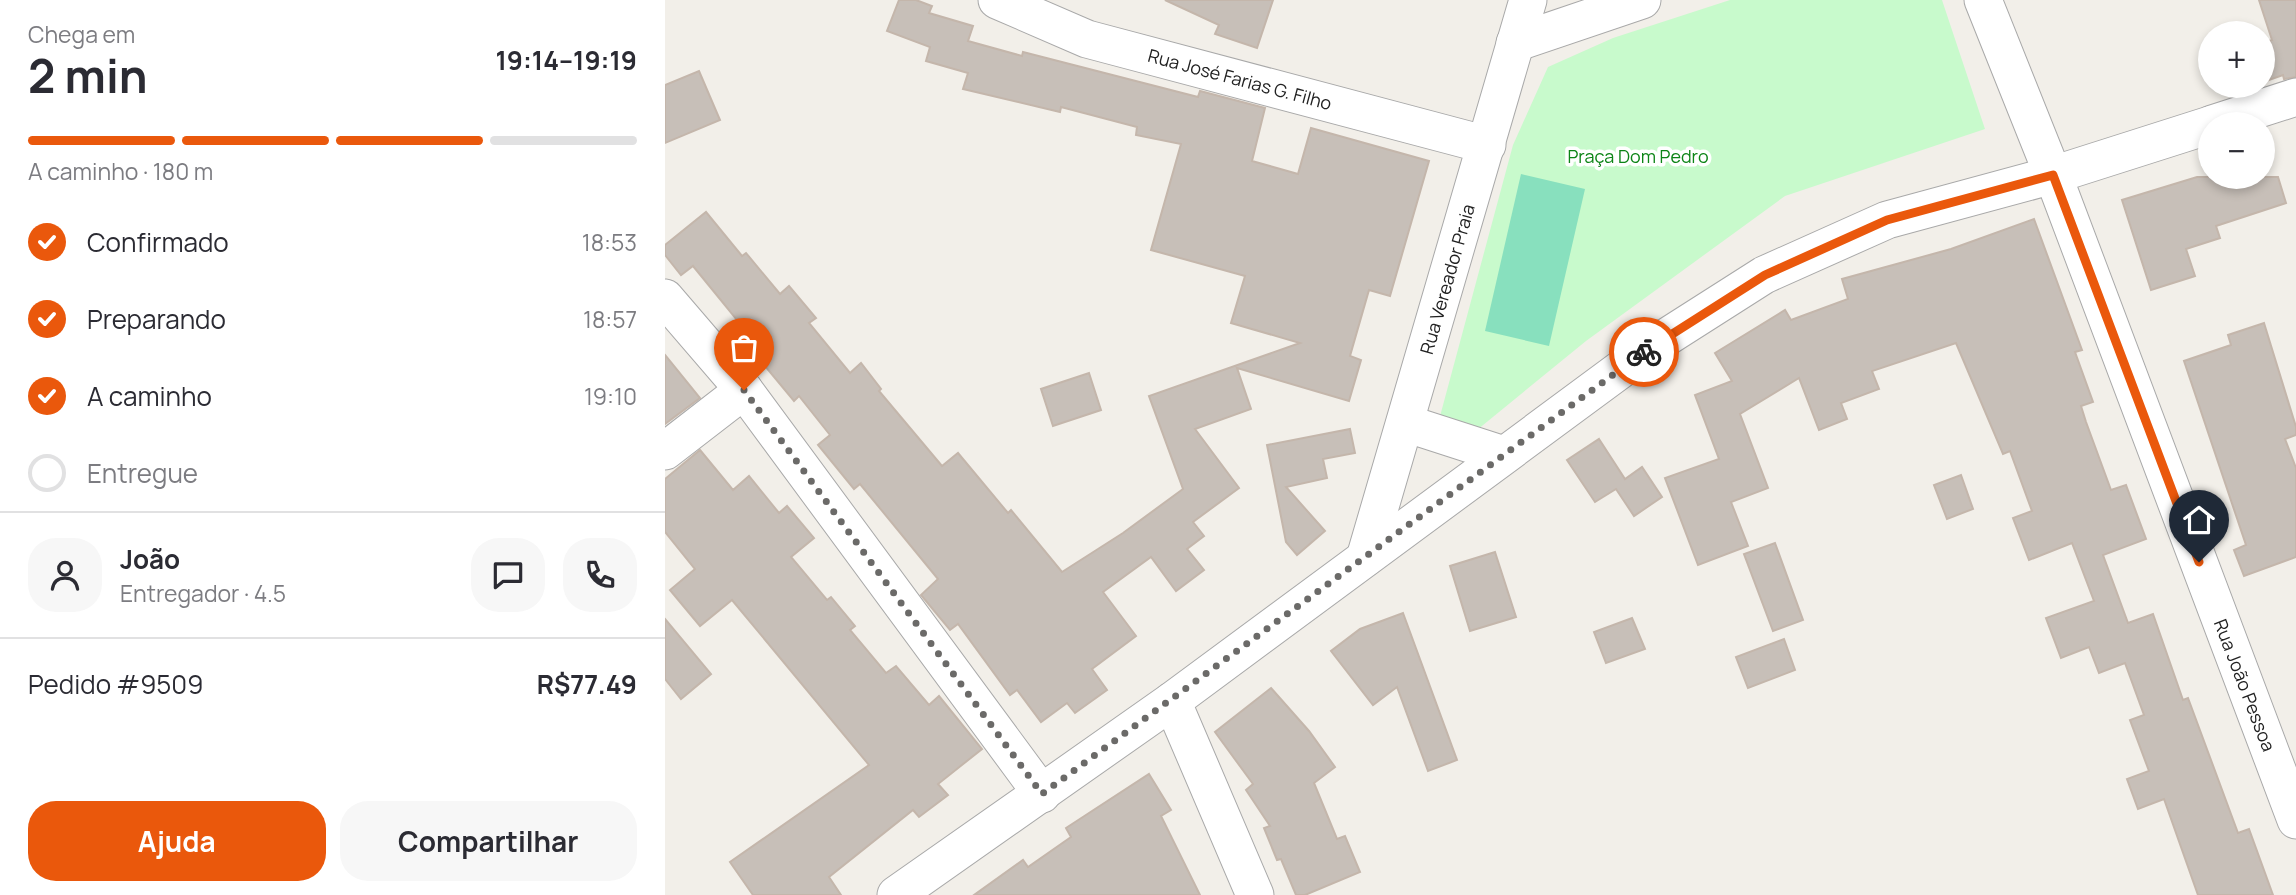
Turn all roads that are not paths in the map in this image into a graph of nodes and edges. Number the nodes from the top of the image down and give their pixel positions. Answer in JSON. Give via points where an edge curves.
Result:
{"nodes":[{"id":1,"x":997,"y":0,"type":"edge"},
{"id":2,"x":1528,"y":0,"type":"edge"},
{"id":3,"x":1642,"y":0,"type":"edge"},
{"id":4,"x":1983,"y":0,"type":"edge"},
{"id":5,"x":1515,"y":43,"type":"junction"},
{"id":6,"x":2296,"y":97,"type":"edge"},
{"id":7,"x":2250,"y":112,"type":"edge"},
{"id":8,"x":2198,"y":129,"type":"edge"},
{"id":9,"x":1487,"y":145,"type":"junction"},
{"id":10,"x":2053,"y":175,"type":"junction"},
{"id":11,"x":665,"y":298,"type":"edge"},
{"id":12,"x":744,"y":390,"type":"junction"},
{"id":13,"x":1405,"y":423,"type":"junction"},
{"id":14,"x":665,"y":452,"type":"edge"},
{"id":15,"x":1504,"y":456,"type":"junction"},
{"id":16,"x":1365,"y":558,"type":"junction"},
{"id":17,"x":1172,"y":701,"type":"junction"},
{"id":18,"x":1042,"y":794,"type":"junction"},
{"id":19,"x":2296,"y":820,"type":"edge"},
{"id":20,"x":896,"y":895,"type":"edge"},
{"id":21,"x":1255,"y":895,"type":"edge"}],
"edges":[{"from":1,"to":9,"type":"street","name":"Rua José Farias G. Filho","via":[[1087,39]]},
{"from":2,"to":5,"type":"street","name":"Rua Vereador Praia"},
{"from":3,"to":5,"type":"street"},
{"from":4,"to":10,"type":"street","name":"Rua João Pessoa"},
{"from":5,"to":9,"type":"street","name":"Rua Vereador Praia"},
{"from":6,"to":7,"type":"street"},
{"from":8,"to":10,"type":"street"},
{"from":9,"to":13,"type":"street","name":"Rua Vereador Praia"},
{"from":10,"to":15,"type":"street","via":[[1887,220],[1765,275],[1651,347]]},
{"from":10,"to":19,"type":"street","name":"Rua João Pessoa"},
{"from":11,"to":12,"type":"street"},
{"from":12,"to":14,"type":"street"},
{"from":12,"to":18,"type":"street"},
{"from":13,"to":15,"type":"street"},
{"from":13,"to":16,"type":"street","name":"Rua Vereador Praia"},
{"from":15,"to":16,"type":"street"},
{"from":16,"to":17,"type":"street"},
{"from":17,"to":18,"type":"street"},
{"from":17,"to":21,"type":"street"},
{"from":18,"to":20,"type":"street"}]}
